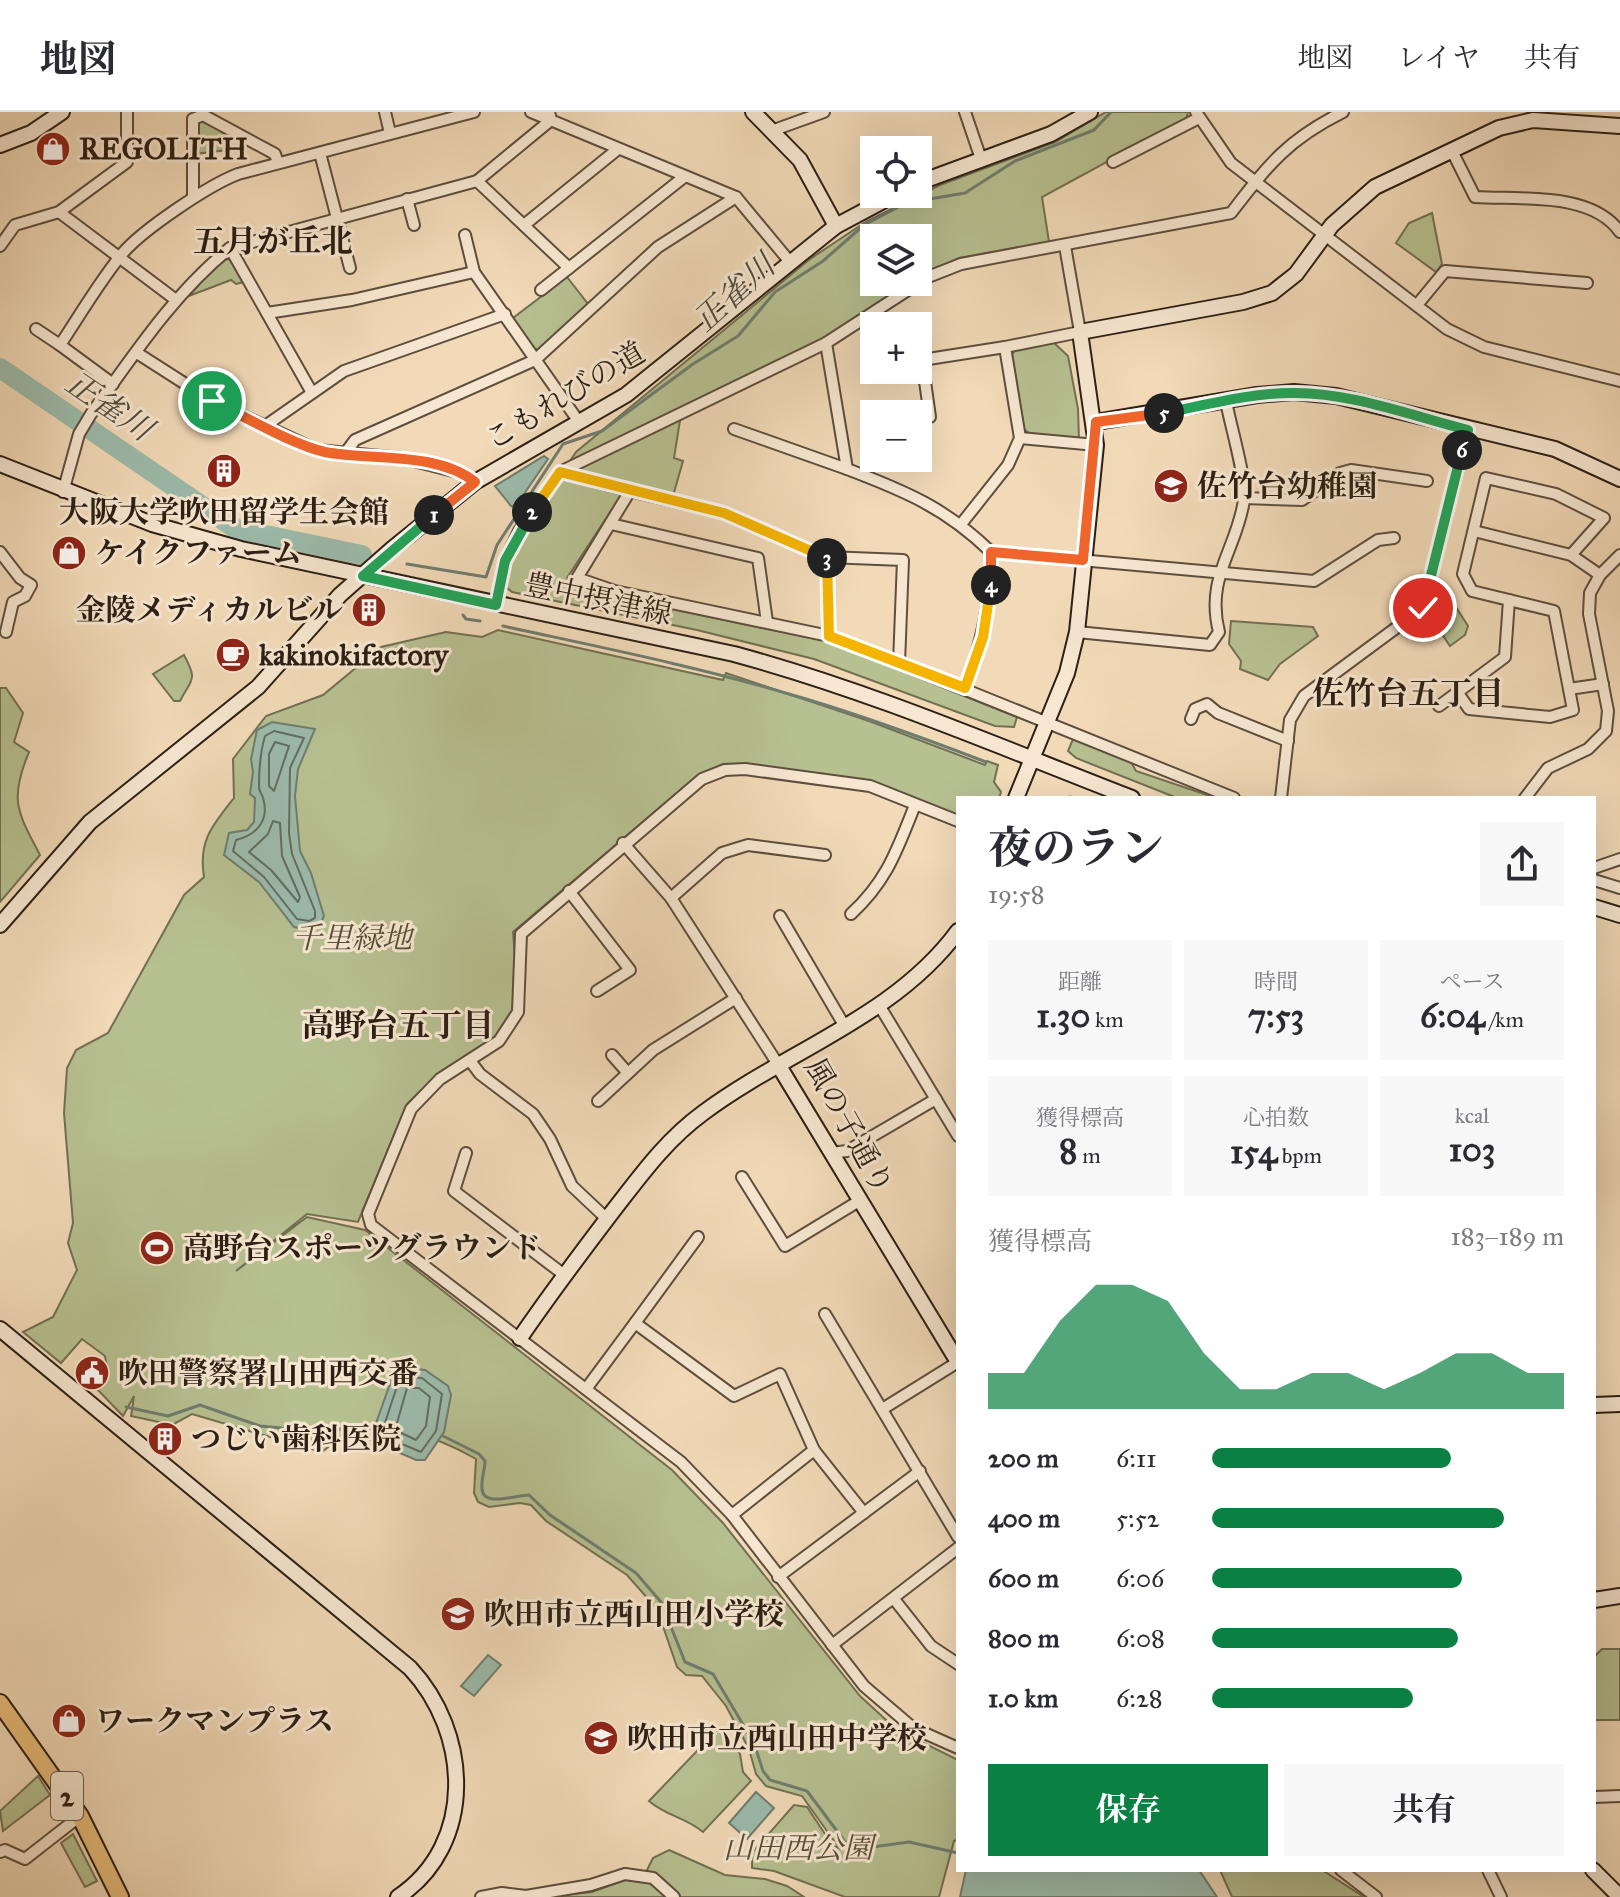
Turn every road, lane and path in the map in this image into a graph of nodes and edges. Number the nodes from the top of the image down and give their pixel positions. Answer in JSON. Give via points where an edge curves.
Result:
{"nodes":[{"id":1,"x":127,"y":112,"type":"edge"},
{"id":2,"x":385,"y":112,"type":"edge"},
{"id":3,"x":474,"y":112,"type":"edge"},
{"id":4,"x":531,"y":112,"type":"edge"},
{"id":5,"x":753,"y":112,"type":"edge"},
{"id":6,"x":824,"y":112,"type":"edge"},
{"id":7,"x":965,"y":112,"type":"edge"},
{"id":8,"x":1090,"y":112,"type":"edge"},
{"id":9,"x":1343,"y":112,"type":"edge"},
{"id":10,"x":52,"y":115,"type":"edge"},
{"id":11,"x":1198,"y":115,"type":"edge"},
{"id":12,"x":550,"y":116,"type":"edge"},
{"id":13,"x":1620,"y":126,"type":"edge"},
{"id":14,"x":774,"y":130,"type":"junction"},
{"id":15,"x":390,"y":133,"type":"junction"},
{"id":16,"x":0,"y":145,"type":"edge"},
{"id":17,"x":618,"y":149,"type":"junction"},
{"id":18,"x":1452,"y":151,"type":"junction"},
{"id":19,"x":320,"y":153,"type":"junction"},
{"id":20,"x":981,"y":159,"type":"junction"},
{"id":21,"x":1113,"y":162,"type":"dead end"},
{"id":22,"x":278,"y":163,"type":"junction"},
{"id":23,"x":684,"y":177,"type":"junction"},
{"id":24,"x":932,"y":178,"type":"edge"},
{"id":25,"x":477,"y":181,"type":"junction"},
{"id":26,"x":1255,"y":183,"type":"junction"},
{"id":27,"x":736,"y":197,"type":"junction"},
{"id":28,"x":193,"y":198,"type":"junction"},
{"id":29,"x":407,"y":199,"type":"junction"},
{"id":30,"x":870,"y":208,"type":"edge"},
{"id":31,"x":59,"y":212,"type":"junction"},
{"id":32,"x":337,"y":218,"type":"junction"},
{"id":33,"x":414,"y":225,"type":"dead end"},
{"id":34,"x":524,"y":225,"type":"junction"},
{"id":35,"x":836,"y":226,"type":"junction"},
{"id":36,"x":1620,"y":232,"type":"edge"},
{"id":37,"x":465,"y":235,"type":"dead end"},
{"id":38,"x":1324,"y":236,"type":"junction"},
{"id":39,"x":0,"y":246,"type":"edge"},
{"id":40,"x":1065,"y":246,"type":"junction"},
{"id":41,"x":230,"y":248,"type":"junction"},
{"id":42,"x":120,"y":256,"type":"junction"},
{"id":43,"x":790,"y":262,"type":"junction"},
{"id":44,"x":350,"y":268,"type":"dead end"},
{"id":45,"x":569,"y":268,"type":"junction"},
{"id":46,"x":474,"y":272,"type":"junction"},
{"id":47,"x":1587,"y":283,"type":"dead end"},
{"id":48,"x":541,"y":290,"type":"dead end"},
{"id":49,"x":176,"y":300,"type":"junction"},
{"id":50,"x":1417,"y":305,"type":"junction"},
{"id":51,"x":267,"y":313,"type":"junction"},
{"id":52,"x":505,"y":314,"type":"junction"},
{"id":53,"x":36,"y":329,"type":"dead end"},
{"id":54,"x":1080,"y":332,"type":"junction"},
{"id":55,"x":826,"y":343,"type":"junction"},
{"id":56,"x":60,"y":345,"type":"junction"},
{"id":57,"x":1005,"y":347,"type":"junction"},
{"id":58,"x":137,"y":353,"type":"junction"},
{"id":59,"x":535,"y":360,"type":"junction"},
{"id":60,"x":1620,"y":381,"type":"edge"},
{"id":61,"x":113,"y":384,"type":"junction"},
{"id":62,"x":311,"y":391,"type":"junction"},
{"id":63,"x":928,"y":400,"type":"edge"},
{"id":64,"x":1226,"y":401,"type":"junction"},
{"id":65,"x":579,"y":422,"type":"junction"},
{"id":66,"x":1096,"y":422,"type":"junction"},
{"id":67,"x":265,"y":426,"type":"junction"},
{"id":68,"x":734,"y":429,"type":"dead end"},
{"id":69,"x":1468,"y":430,"type":"junction"},
{"id":70,"x":1020,"y":438,"type":"junction"},
{"id":71,"x":1096,"y":445,"type":"junction"},
{"id":72,"x":346,"y":452,"type":"junction"},
{"id":73,"x":0,"y":464,"type":"edge"},
{"id":74,"x":847,"y":469,"type":"junction"},
{"id":75,"x":560,"y":472,"type":"junction"},
{"id":76,"x":1620,"y":479,"type":"edge"},
{"id":77,"x":1427,"y":481,"type":"dead end"},
{"id":78,"x":475,"y":482,"type":"junction"},
{"id":79,"x":630,"y":491,"type":"junction"},
{"id":80,"x":63,"y":492,"type":"junction"},
{"id":81,"x":1244,"y":498,"type":"junction"},
{"id":82,"x":962,"y":523,"type":"junction"},
{"id":83,"x":611,"y":524,"type":"junction"},
{"id":84,"x":1474,"y":531,"type":"junction"},
{"id":85,"x":1394,"y":538,"type":"dead end"},
{"id":86,"x":0,"y":552,"type":"edge"},
{"id":87,"x":991,"y":552,"type":"junction"},
{"id":88,"x":1571,"y":555,"type":"junction"},
{"id":89,"x":1620,"y":555,"type":"edge"},
{"id":90,"x":827,"y":557,"type":"junction"},
{"id":91,"x":1083,"y":560,"type":"junction"},
{"id":92,"x":1219,"y":571,"type":"junction"},
{"id":93,"x":1600,"y":575,"type":"junction"},
{"id":94,"x":363,"y":576,"type":"junction"},
{"id":95,"x":1509,"y":600,"type":"junction"},
{"id":96,"x":496,"y":605,"type":"junction"},
{"id":97,"x":767,"y":622,"type":"junction"},
{"id":98,"x":6,"y":632,"type":"dead end"},
{"id":99,"x":1077,"y":632,"type":"junction"},
{"id":100,"x":829,"y":636,"type":"junction"},
{"id":101,"x":899,"y":663,"type":"junction"},
{"id":102,"x":1603,"y":684,"type":"junction"},
{"id":103,"x":965,"y":688,"type":"junction"},
{"id":104,"x":1569,"y":689,"type":"junction"},
{"id":105,"x":1458,"y":693,"type":"junction"},
{"id":106,"x":1439,"y":706,"type":"dead end"},
{"id":107,"x":1191,"y":719,"type":"dead end"},
{"id":108,"x":1614,"y":722,"type":"edge"},
{"id":109,"x":1048,"y":723,"type":"junction"},
{"id":110,"x":1288,"y":741,"type":"junction"},
{"id":111,"x":1034,"y":758,"type":"junction"},
{"id":112,"x":1017,"y":796,"type":"edge"},
{"id":113,"x":1127,"y":796,"type":"edge"},
{"id":114,"x":1229,"y":796,"type":"edge"},
{"id":115,"x":1281,"y":796,"type":"edge"},
{"id":116,"x":1527,"y":796,"type":"edge"},
{"id":117,"x":915,"y":805,"type":"junction"},
{"id":118,"x":956,"y":820,"type":"edge"},
{"id":119,"x":623,"y":843,"type":"junction"},
{"id":120,"x":825,"y":855,"type":"dead end"},
{"id":121,"x":1620,"y":859,"type":"edge"},
{"id":122,"x":1596,"y":867,"type":"edge"},
{"id":123,"x":1596,"y":881,"type":"edge"},
{"id":124,"x":1620,"y":888,"type":"edge"},
{"id":125,"x":569,"y":891,"type":"junction"},
{"id":126,"x":671,"y":898,"type":"junction"},
{"id":127,"x":1596,"y":908,"type":"edge"},
{"id":128,"x":851,"y":914,"type":"dead end"},
{"id":129,"x":1620,"y":915,"type":"edge"},
{"id":130,"x":780,"y":916,"type":"dead end"},
{"id":131,"x":0,"y":925,"type":"edge"},
{"id":132,"x":956,"y":934,"type":"edge"},
{"id":133,"x":597,"y":991,"type":"dead end"},
{"id":134,"x":736,"y":998,"type":"junction"},
{"id":135,"x":879,"y":1005,"type":"junction"},
{"id":136,"x":844,"y":1025,"type":"junction"},
{"id":137,"x":612,"y":1055,"type":"dead end"},
{"id":138,"x":471,"y":1062,"type":"junction"},
{"id":139,"x":779,"y":1066,"type":"junction"},
{"id":140,"x":627,"y":1072,"type":"junction"},
{"id":141,"x":936,"y":1099,"type":"junction"},
{"id":142,"x":598,"y":1101,"type":"dead end"},
{"id":143,"x":956,"y":1133,"type":"edge"},
{"id":144,"x":466,"y":1153,"type":"dead end"},
{"id":145,"x":831,"y":1153,"type":"junction"},
{"id":146,"x":742,"y":1177,"type":"dead end"},
{"id":147,"x":859,"y":1201,"type":"junction"},
{"id":148,"x":607,"y":1219,"type":"junction"},
{"id":149,"x":698,"y":1237,"type":"dead end"},
{"id":150,"x":563,"y":1274,"type":"junction"},
{"id":151,"x":825,"y":1314,"type":"dead end"},
{"id":152,"x":635,"y":1323,"type":"junction"},
{"id":153,"x":0,"y":1329,"type":"edge"},
{"id":154,"x":520,"y":1338,"type":"junction"},
{"id":155,"x":956,"y":1359,"type":"edge"},
{"id":156,"x":956,"y":1363,"type":"edge"},
{"id":157,"x":586,"y":1389,"type":"junction"},
{"id":158,"x":1620,"y":1404,"type":"edge"},
{"id":159,"x":1596,"y":1405,"type":"edge"},
{"id":160,"x":884,"y":1408,"type":"junction"},
{"id":161,"x":814,"y":1450,"type":"junction"},
{"id":162,"x":920,"y":1471,"type":"junction"},
{"id":163,"x":864,"y":1513,"type":"junction"},
{"id":164,"x":732,"y":1515,"type":"junction"},
{"id":165,"x":956,"y":1534,"type":"edge"},
{"id":166,"x":956,"y":1550,"type":"edge"},
{"id":167,"x":778,"y":1577,"type":"junction"},
{"id":168,"x":1620,"y":1596,"type":"edge"},
{"id":169,"x":894,"y":1599,"type":"junction"},
{"id":170,"x":1596,"y":1600,"type":"edge"},
{"id":171,"x":832,"y":1645,"type":"junction"},
{"id":172,"x":956,"y":1663,"type":"edge"},
{"id":173,"x":0,"y":1703,"type":"edge"},
{"id":174,"x":956,"y":1747,"type":"edge"},
{"id":175,"x":1620,"y":1796,"type":"edge"},
{"id":176,"x":1596,"y":1797,"type":"edge"},
{"id":177,"x":80,"y":1816,"type":"junction"},
{"id":178,"x":0,"y":1852,"type":"edge"},
{"id":179,"x":1344,"y":1872,"type":"edge"},
{"id":180,"x":1489,"y":1872,"type":"edge"},
{"id":181,"x":1595,"y":1872,"type":"edge"},
{"id":182,"x":403,"y":1896,"type":"edge"},
{"id":183,"x":120,"y":1897,"type":"edge"},
{"id":184,"x":481,"y":1897,"type":"edge"},
{"id":185,"x":674,"y":1897,"type":"edge"},
{"id":186,"x":1376,"y":1897,"type":"edge"},
{"id":187,"x":1501,"y":1897,"type":"edge"},
{"id":188,"x":1620,"y":1897,"type":"edge"}],
"edges":[{"from":1,"to":31,"type":"street","via":[[127,162]]},
{"from":2,"to":15,"type":"street"},
{"from":3,"to":15,"type":"street"},
{"from":4,"to":12,"type":"street"},
{"from":5,"to":14,"type":"street"},
{"from":6,"to":14,"type":"street"},
{"from":7,"to":20,"type":"street"},
{"from":8,"to":20,"type":"street","via":[[1051,134]]},
{"from":9,"to":26,"type":"street","via":[[1307,130]]},
{"from":10,"to":16,"type":"street"},
{"from":11,"to":21,"type":"street"},
{"from":11,"to":26,"type":"street","via":[[1224,155]]},
{"from":12,"to":17,"type":"street"},
{"from":12,"to":25,"type":"street"},
{"from":13,"to":18,"type":"street","via":[[1533,120],[1499,128]]},
{"from":14,"to":35,"type":"street","via":[[800,160]]},
{"from":15,"to":19,"type":"street"},
{"from":17,"to":23,"type":"street"},
{"from":17,"to":34,"type":"street"},
{"from":18,"to":36,"type":"street","via":[[1475,197],[1569,203],[1593,209]]},
{"from":18,"to":38,"type":"street","via":[[1375,187]]},
{"from":19,"to":22,"type":"street"},
{"from":19,"to":32,"type":"street"},
{"from":20,"to":24,"type":"street"},
{"from":22,"to":28,"type":"street","via":[[216,183]]},
{"from":22,"to":28,"type":"street","via":[[275,154],[203,115],[193,119]]},
{"from":23,"to":27,"type":"street"},
{"from":23,"to":45,"type":"street"},
{"from":25,"to":29,"type":"street"},
{"from":25,"to":34,"type":"street"},
{"from":26,"to":38,"type":"street"},
{"from":26,"to":40,"type":"street","via":[[1231,213]]},
{"from":27,"to":43,"type":"street"},
{"from":27,"to":59,"type":"street","via":[[658,247]]},
{"from":28,"to":42,"type":"street"},
{"from":29,"to":32,"type":"street"},
{"from":29,"to":33,"type":"street"},
{"from":30,"to":35,"type":"street","name":"こもれびの道"},
{"from":31,"to":39,"type":"street","via":[[15,225]]},
{"from":31,"to":42,"type":"street"},
{"from":32,"to":41,"type":"street"},
{"from":32,"to":44,"type":"street"},
{"from":34,"to":45,"type":"street"},
{"from":35,"to":43,"type":"street","name":"こもれびの道"},
{"from":37,"to":46,"type":"street"},
{"from":38,"to":50,"type":"street"},
{"from":38,"to":54,"type":"street","via":[[1296,274],[1272,293]]},
{"from":40,"to":54,"type":"street"},
{"from":40,"to":55,"type":"street","via":[[961,264],[928,277]]},
{"from":41,"to":49,"type":"street"},
{"from":41,"to":51,"type":"street"},
{"from":42,"to":49,"type":"street"},
{"from":42,"to":56,"type":"street"},
{"from":43,"to":65,"type":"street","name":"こもれびの道","via":[[662,369]]},
{"from":45,"to":48,"type":"street"},
{"from":46,"to":51,"type":"street"},
{"from":46,"to":52,"type":"street"},
{"from":47,"to":50,"type":"street","via":[[1445,271]]},
{"from":49,"to":58,"type":"street"},
{"from":50,"to":60,"type":"street","via":[[1447,329],[1484,347]]},
{"from":51,"to":62,"type":"street"},
{"from":52,"to":59,"type":"street"},
{"from":52,"to":62,"type":"street","via":[[344,371]]},
{"from":53,"to":56,"type":"street"},
{"from":54,"to":57,"type":"street"},
{"from":54,"to":66,"type":"street"},
{"from":55,"to":74,"type":"street"},
{"from":55,"to":75,"type":"street"},
{"from":56,"to":61,"type":"street"},
{"from":57,"to":63,"type":"street","via":[[922,360]]},
{"from":57,"to":70,"type":"street"},
{"from":58,"to":61,"type":"street"},
{"from":58,"to":67,"type":"street","via":[[212,401]]},
{"from":59,"to":65,"type":"street"},
{"from":59,"to":72,"type":"street","via":[[355,440]]},
{"from":61,"to":80,"type":"street","via":[[79,434]]},
{"from":62,"to":67,"type":"street"},
{"from":64,"to":66,"type":"street"},
{"from":64,"to":69,"type":"street","via":[[1294,392],[1336,396]]},
{"from":64,"to":81,"type":"street"},
{"from":65,"to":78,"type":"street","name":"こもれびの道"},
{"from":66,"to":71,"type":"street"},
{"from":67,"to":72,"type":"street","via":[[317,450]]},
{"from":68,"to":74,"type":"street"},
{"from":69,"to":76,"type":"street","via":[[1555,449]]},
{"from":69,"to":110,"type":"street","via":[[1425,613],[1304,696],[1290,720]]},
{"from":70,"to":71,"type":"street"},
{"from":70,"to":82,"type":"street","via":[[1008,465]]},
{"from":71,"to":91,"type":"street"},
{"from":72,"to":78,"type":"street","via":[[402,458],[461,473]]},
{"from":73,"to":80,"type":"street","name":"豊中摂津線"},
{"from":74,"to":82,"type":"street","via":[[912,493]]},
{"from":75,"to":79,"type":"street"},
{"from":75,"to":96,"type":"street","via":[[519,531],[505,561]]},
{"from":77,"to":81,"type":"street","via":[[1338,468],[1302,500]]},
{"from":78,"to":94,"type":"street","name":"こもれびの道"},
{"from":79,"to":83,"type":"street"},
{"from":79,"to":90,"type":"street","via":[[724,513]]},
{"from":80,"to":94,"type":"street","name":"豊中摂津線","via":[[174,531]]},
{"from":81,"to":92,"type":"street"},
{"from":82,"to":87,"type":"street"},
{"from":83,"to":97,"type":"street","via":[[758,558]]},
{"from":83,"to":97,"type":"street","via":[[577,578],[615,591]]},
{"from":84,"to":88,"type":"street"},
{"from":84,"to":88,"type":"street","via":[[1486,478],[1556,494],[1604,518]]},
{"from":84,"to":95,"type":"street","via":[[1463,574],[1472,591]]},
{"from":85,"to":92,"type":"street","via":[[1378,540],[1314,581]]},
{"from":86,"to":98,"type":"street","via":[[31,585],[13,602]]},
{"from":87,"to":91,"type":"street"},
{"from":87,"to":103,"type":"street","via":[[983,637]]},
{"from":88,"to":93,"type":"street"},
{"from":89,"to":93,"type":"street"},
{"from":90,"to":100,"type":"street"},
{"from":90,"to":101,"type":"street","via":[[903,560]]},
{"from":91,"to":92,"type":"street"},
{"from":91,"to":99,"type":"street"},
{"from":92,"to":99,"type":"street","via":[[1214,613],[1219,632],[1210,645]]},
{"from":93,"to":102,"type":"street","via":[[1590,593],[1589,614]]},
{"from":94,"to":96,"type":"street","name":"豊中摂津線"},
{"from":94,"to":131,"type":"street","name":"こもれびの道","via":[[258,687],[90,822]]},
{"from":95,"to":104,"type":"street","via":[[1554,611]]},
{"from":95,"to":105,"type":"street","via":[[1505,657]]},
{"from":96,"to":111,"type":"street","name":"豊中摂津線","via":[[805,673]]},
{"from":97,"to":100,"type":"street"},
{"from":99,"to":109,"type":"street"},
{"from":100,"to":101,"type":"street"},
{"from":101,"to":103,"type":"street"},
{"from":102,"to":104,"type":"street"},
{"from":102,"to":108,"type":"street"},
{"from":103,"to":109,"type":"street"},
{"from":104,"to":105,"type":"street","via":[[1573,710],[1550,717],[1469,709]]},
{"from":105,"to":106,"type":"street"},
{"from":107,"to":110,"type":"street","via":[[1195,709],[1207,704]]},
{"from":108,"to":116,"type":"street","via":[[1600,740],[1548,768]]},
{"from":109,"to":111,"type":"street"},
{"from":109,"to":114,"type":"street"},
{"from":110,"to":115,"type":"street"},
{"from":111,"to":112,"type":"street"},
{"from":111,"to":113,"type":"street","name":"豊中摂津線"},
{"from":117,"to":118,"type":"street"},
{"from":117,"to":119,"type":"street","via":[[870,786],[725,770],[702,779]]},
{"from":117,"to":128,"type":"street","via":[[890,869]]},
{"from":119,"to":125,"type":"street"},
{"from":119,"to":126,"type":"street"},
{"from":120,"to":126,"type":"street","via":[[748,845],[722,853]]},
{"from":121,"to":122,"type":"street"},
{"from":123,"to":124,"type":"street"},
{"from":125,"to":133,"type":"street","via":[[630,970]]},
{"from":125,"to":138,"type":"street","via":[[521,934],[518,1012],[499,1041]]},
{"from":126,"to":134,"type":"street"},
{"from":127,"to":129,"type":"street"},
{"from":130,"to":136,"type":"street"},
{"from":132,"to":135,"type":"street","name":"風の子通り","via":[[938,959]]},
{"from":134,"to":139,"type":"street"},
{"from":134,"to":140,"type":"street"},
{"from":135,"to":136,"type":"street","name":"風の子通り"},
{"from":135,"to":141,"type":"street"},
{"from":136,"to":139,"type":"street","name":"風の子通り"},
{"from":137,"to":140,"type":"street"},
{"from":138,"to":148,"type":"street","via":[[533,1114],[572,1186]]},
{"from":138,"to":154,"type":"street","via":[[440,1079],[411,1109],[368,1214],[371,1225]]},
{"from":139,"to":145,"type":"street","name":"風の子通り"},
{"from":139,"to":148,"type":"street","via":[[665,1143]]},
{"from":140,"to":142,"type":"street"},
{"from":141,"to":143,"type":"street"},
{"from":141,"to":145,"type":"street","via":[[847,1151]]},
{"from":144,"to":150,"type":"street","via":[[454,1191]]},
{"from":145,"to":147,"type":"street","name":"風の子通り"},
{"from":146,"to":147,"type":"street","via":[[785,1246]]},
{"from":147,"to":155,"type":"street","name":"風の子通り"},
{"from":148,"to":150,"type":"street"},
{"from":149,"to":152,"type":"street"},
{"from":150,"to":154,"type":"street"},
{"from":151,"to":160,"type":"street"},
{"from":152,"to":157,"type":"street"},
{"from":152,"to":161,"type":"street","via":[[734,1396],[780,1374]]},
{"from":153,"to":182,"type":"street","via":[[410,1668],[436,1700],[456,1756],[450,1826],[439,1851]]},
{"from":154,"to":157,"type":"street"},
{"from":156,"to":160,"type":"street"},
{"from":157,"to":164,"type":"street","via":[[681,1462]]},
{"from":158,"to":159,"type":"street"},
{"from":160,"to":162,"type":"street"},
{"from":161,"to":163,"type":"street"},
{"from":161,"to":164,"type":"street"},
{"from":162,"to":163,"type":"street"},
{"from":162,"to":165,"type":"street"},
{"from":163,"to":167,"type":"street"},
{"from":164,"to":167,"type":"street"},
{"from":166,"to":169,"type":"street"},
{"from":167,"to":171,"type":"street"},
{"from":168,"to":170,"type":"street"},
{"from":169,"to":171,"type":"street"},
{"from":169,"to":172,"type":"street","via":[[931,1646]]},
{"from":171,"to":174,"type":"street","via":[[885,1708],[913,1728]]},
{"from":173,"to":177,"type":"main road","number":"2"},
{"from":175,"to":176,"type":"street"},
{"from":177,"to":178,"type":"street","via":[[25,1859]]},
{"from":177,"to":183,"type":"main road","number":"2"},
{"from":179,"to":186,"type":"street"},
{"from":180,"to":187,"type":"street"},
{"from":181,"to":188,"type":"street"},
{"from":184,"to":185,"type":"street","via":[[526,1896],[625,1874],[653,1878]]}]}
